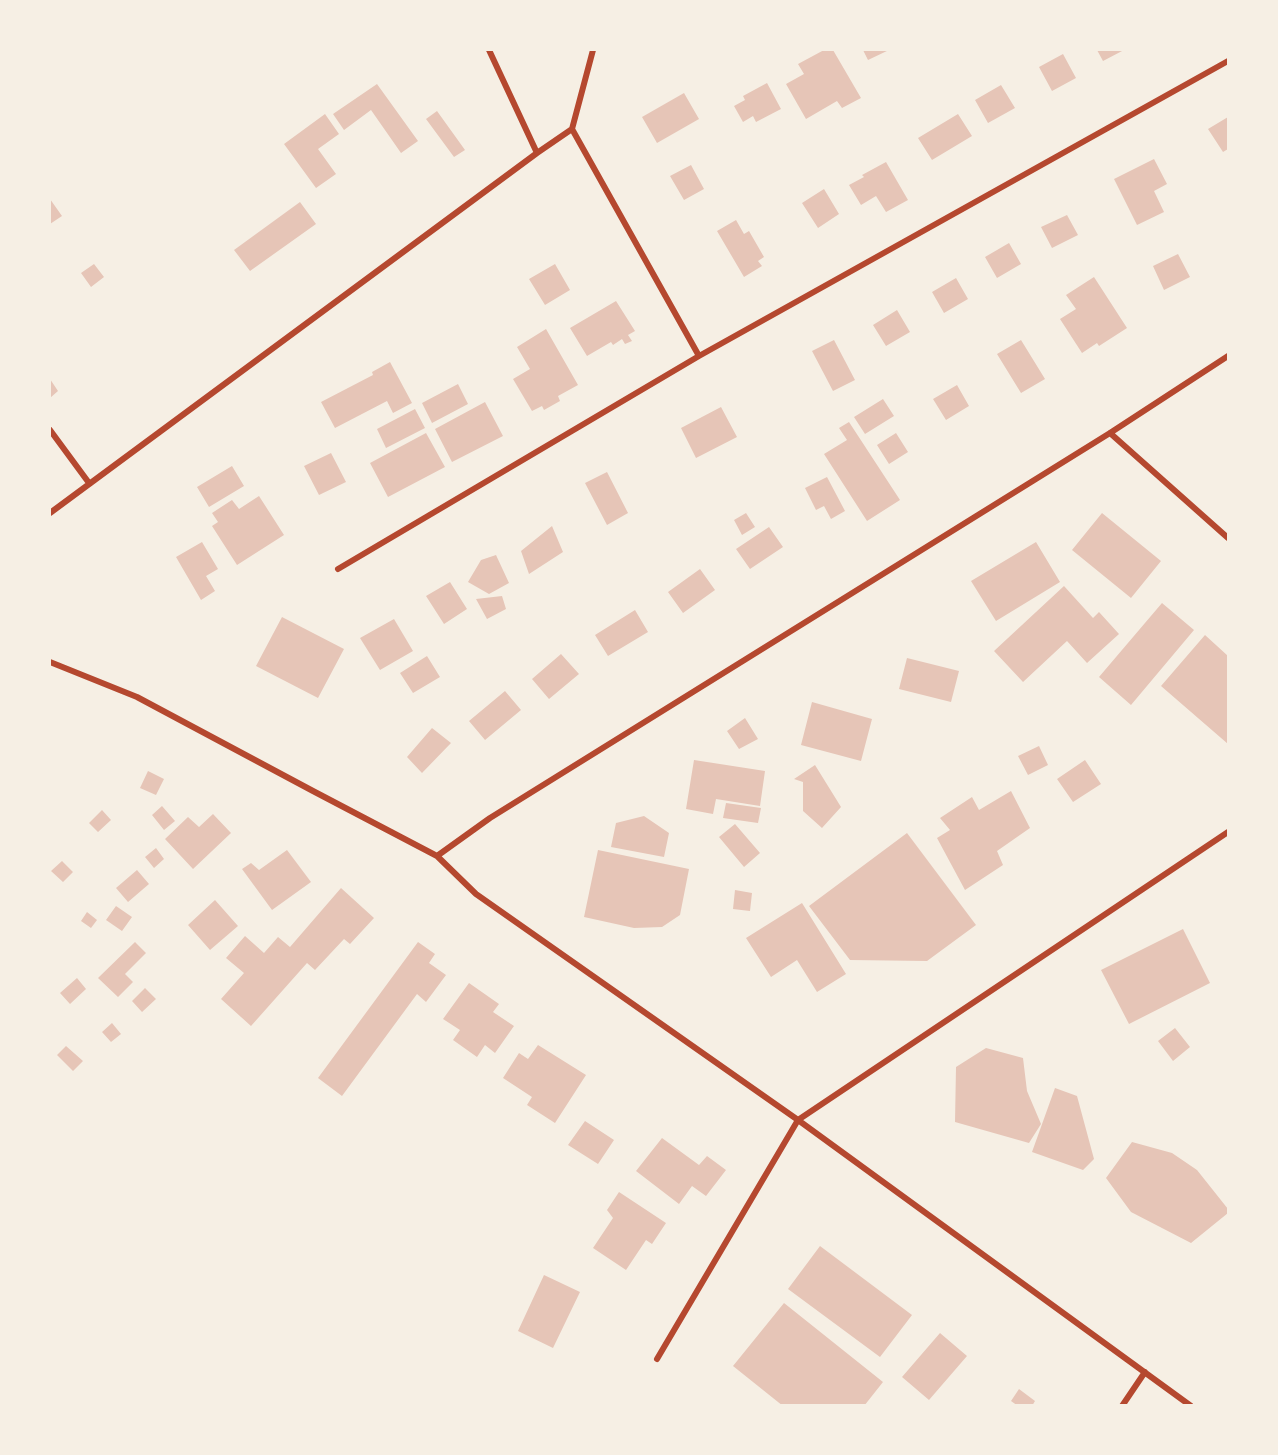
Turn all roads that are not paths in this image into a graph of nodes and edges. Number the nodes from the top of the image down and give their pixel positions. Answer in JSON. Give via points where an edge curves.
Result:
{"nodes":[{"id":1,"x":489,"y":50,"type":"edge"},
{"id":2,"x":593,"y":50,"type":"edge"},
{"id":3,"x":1228,"y":61,"type":"edge"},
{"id":4,"x":573,"y":129,"type":"junction"},
{"id":5,"x":537,"y":153,"type":"junction"},
{"id":6,"x":1228,"y":356,"type":"edge"},
{"id":7,"x":699,"y":357,"type":"junction"},
{"id":8,"x":50,"y":430,"type":"edge"},
{"id":9,"x":1110,"y":433,"type":"junction"},
{"id":10,"x":89,"y":483,"type":"junction"},
{"id":11,"x":50,"y":513,"type":"edge"},
{"id":12,"x":1228,"y":538,"type":"edge"},
{"id":13,"x":338,"y":569,"type":"dead end"},
{"id":14,"x":50,"y":662,"type":"edge"},
{"id":15,"x":1228,"y":832,"type":"edge"},
{"id":16,"x":437,"y":856,"type":"junction"},
{"id":17,"x":798,"y":1120,"type":"junction"},
{"id":18,"x":657,"y":1359,"type":"dead end"},
{"id":19,"x":1145,"y":1372,"type":"junction"},
{"id":20,"x":1122,"y":1406,"type":"edge"},
{"id":21,"x":1191,"y":1406,"type":"edge"}],
"edges":[{"from":1,"to":5,"type":"street"},
{"from":2,"to":4,"type":"street"},
{"from":3,"to":7,"type":"street"},
{"from":4,"to":5,"type":"street"},
{"from":4,"to":7,"type":"street"},
{"from":5,"to":10,"type":"street"},
{"from":6,"to":9,"type":"street"},
{"from":7,"to":13,"type":"street"},
{"from":8,"to":10,"type":"street"},
{"from":9,"to":12,"type":"street"},
{"from":9,"to":16,"type":"street","via":[[490,818]]},
{"from":10,"to":11,"type":"street"},
{"from":14,"to":16,"type":"street","via":[[137,697]]},
{"from":15,"to":17,"type":"street"},
{"from":16,"to":17,"type":"street","via":[[477,894]]},
{"from":17,"to":18,"type":"street"},
{"from":17,"to":19,"type":"street"},
{"from":19,"to":20,"type":"street"},
{"from":19,"to":21,"type":"street"}]}
